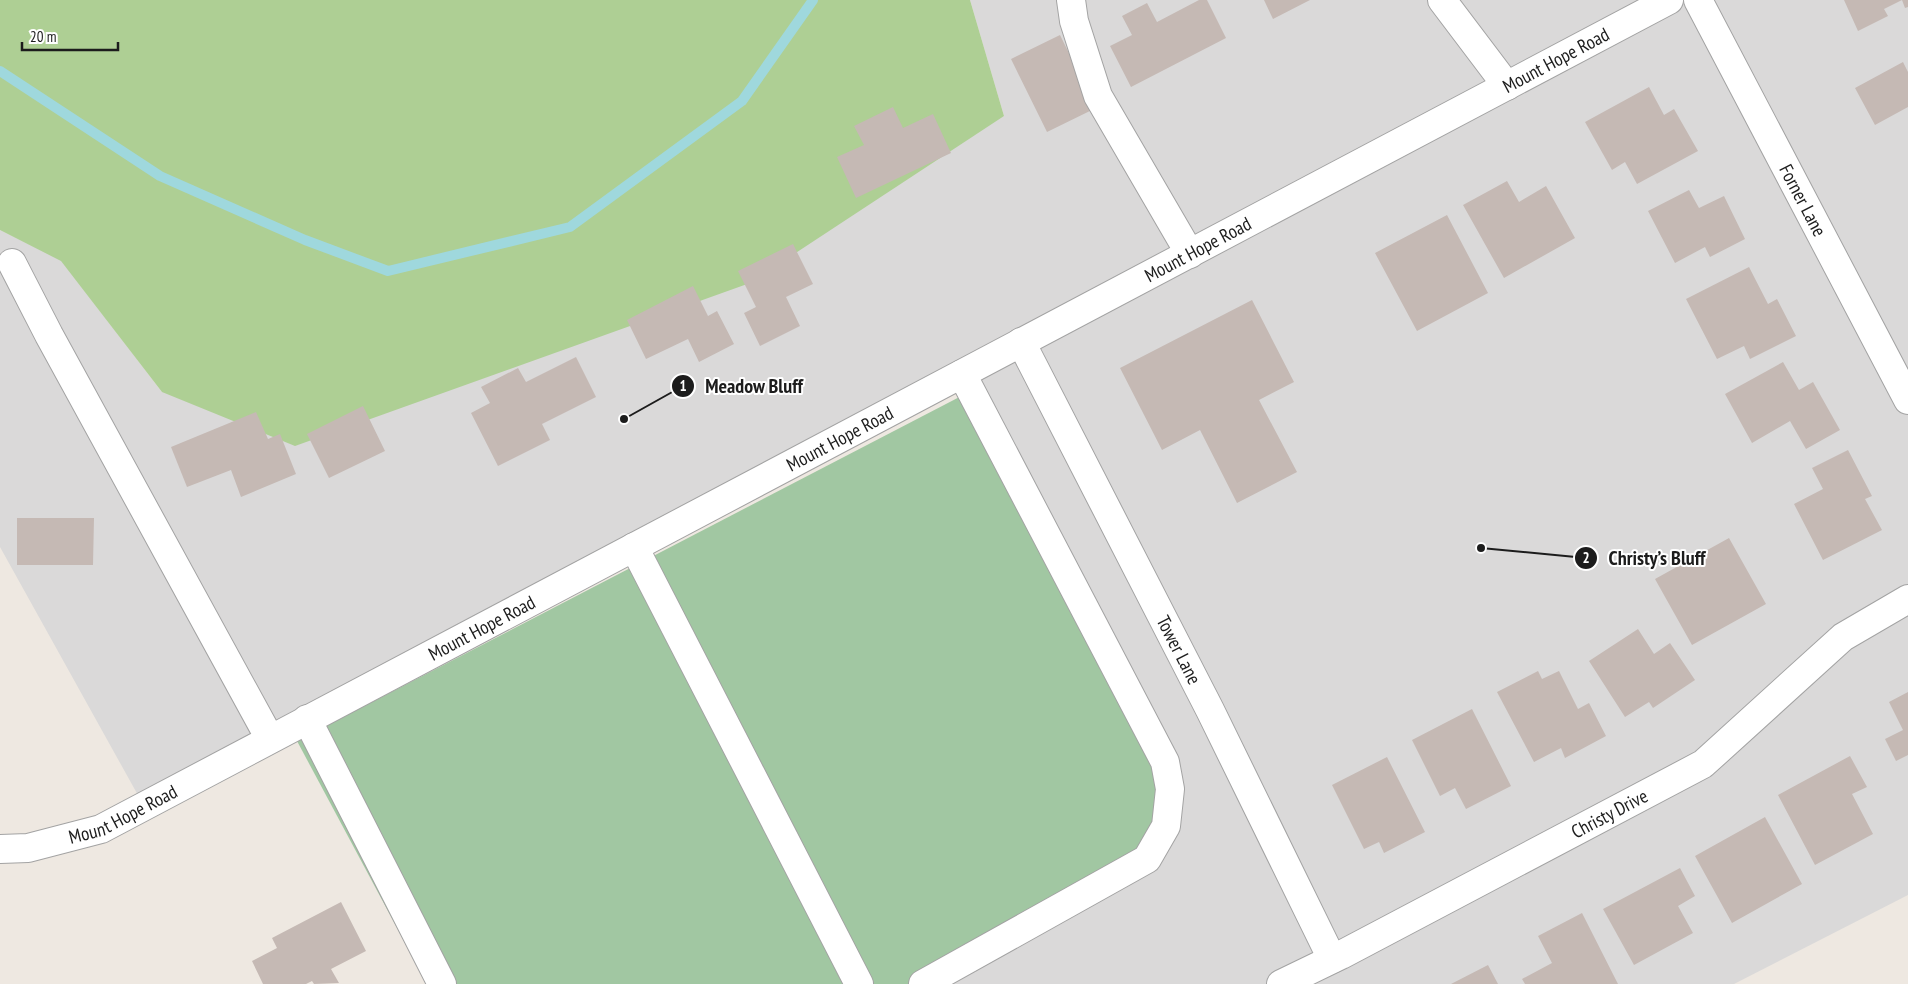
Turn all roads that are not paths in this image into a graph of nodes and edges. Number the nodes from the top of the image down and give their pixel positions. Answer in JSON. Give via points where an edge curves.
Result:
{"nodes":[{"id":1,"x":1071,"y":0,"type":"edge"},
{"id":2,"x":1442,"y":0,"type":"edge"},
{"id":3,"x":1669,"y":0,"type":"edge"},
{"id":4,"x":1698,"y":0,"type":"edge"},
{"id":5,"x":1507,"y":86,"type":"junction"},
{"id":6,"x":1190,"y":254,"type":"junction"},
{"id":7,"x":12,"y":263,"type":"dead end"},
{"id":8,"x":1021,"y":342,"type":"junction"},
{"id":9,"x":962,"y":374,"type":"junction"},
{"id":10,"x":1908,"y":400,"type":"edge"},
{"id":11,"x":634,"y":547,"type":"junction"},
{"id":12,"x":1908,"y":598,"type":"edge"},
{"id":13,"x":307,"y":720,"type":"junction"},
{"id":14,"x":270,"y":739,"type":"junction"},
{"id":15,"x":0,"y":849,"type":"edge"},
{"id":16,"x":1332,"y":959,"type":"junction"},
{"id":17,"x":442,"y":984,"type":"edge"},
{"id":18,"x":859,"y":984,"type":"edge"},
{"id":19,"x":923,"y":984,"type":"edge"},
{"id":20,"x":1281,"y":984,"type":"edge"}],
"edges":[{"from":1,"to":6,"type":"street","via":[[1074,21],[1098,96]]},
{"from":2,"to":5,"type":"street"},
{"from":3,"to":5,"type":"street","name":"Mount Hope Road"},
{"from":4,"to":10,"type":"street","name":"Forner Lane"},
{"from":5,"to":6,"type":"street","name":"Mount Hope Road"},
{"from":6,"to":8,"type":"street","name":"Mount Hope Road"},
{"from":7,"to":14,"type":"street"},
{"from":8,"to":9,"type":"street","name":"Mount Hope Road"},
{"from":8,"to":16,"type":"street","name":"Tower Lane","via":[[1210,710]]},
{"from":9,"to":11,"type":"street","name":"Mount Hope Road"},
{"from":9,"to":19,"type":"street","via":[[1165,762],[1170,789],[1166,826],[1147,859]]},
{"from":11,"to":13,"type":"street","name":"Mount Hope Road"},
{"from":11,"to":18,"type":"street"},
{"from":12,"to":16,"type":"street","name":"Christy Drive","via":[[1843,636],[1703,764]]},
{"from":13,"to":14,"type":"street","name":"Mount Hope Road"},
{"from":13,"to":17,"type":"street"},
{"from":14,"to":15,"type":"street","name":"Mount Hope Road","via":[[101,829],[28,848]]},
{"from":16,"to":20,"type":"street","name":"Christy Drive"}]}
